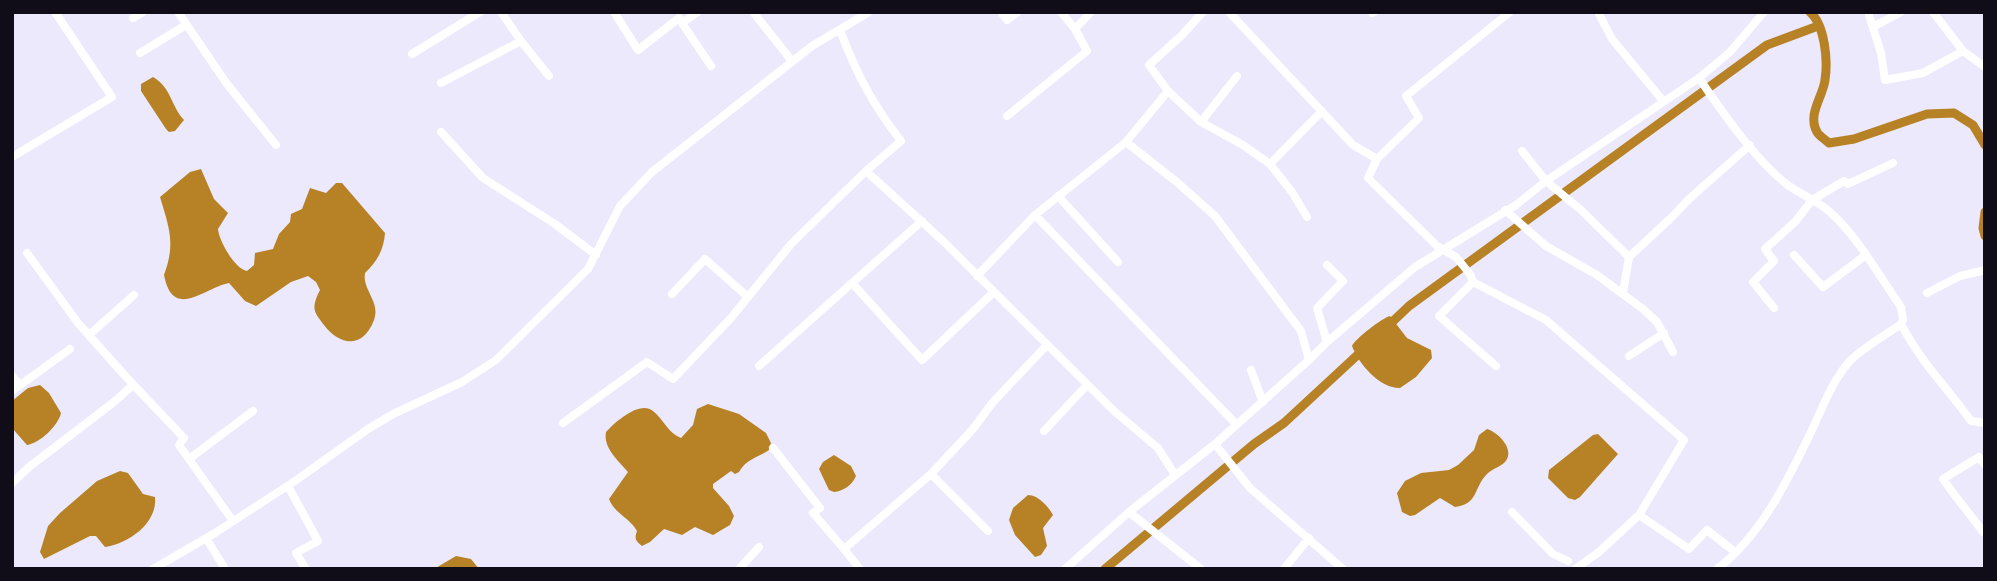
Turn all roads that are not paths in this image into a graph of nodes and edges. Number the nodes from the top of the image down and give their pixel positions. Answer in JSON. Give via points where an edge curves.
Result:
{"nodes":[{"id":1,"x":55,"y":12,"type":"edge"},
{"id":2,"x":143,"y":12,"type":"edge"},
{"id":3,"x":178,"y":12,"type":"edge"},
{"id":4,"x":480,"y":12,"type":"edge"},
{"id":5,"x":501,"y":12,"type":"edge"},
{"id":6,"x":614,"y":12,"type":"edge"},
{"id":7,"x":698,"y":12,"type":"edge"},
{"id":8,"x":753,"y":12,"type":"edge"},
{"id":9,"x":869,"y":12,"type":"edge"},
{"id":10,"x":1001,"y":12,"type":"edge"},
{"id":11,"x":1018,"y":12,"type":"edge"},
{"id":12,"x":1061,"y":12,"type":"edge"},
{"id":13,"x":1091,"y":12,"type":"edge"},
{"id":14,"x":1203,"y":12,"type":"edge"},
{"id":15,"x":1229,"y":12,"type":"edge"},
{"id":16,"x":1510,"y":12,"type":"edge"},
{"id":17,"x":1598,"y":12,"type":"edge"},
{"id":18,"x":1764,"y":12,"type":"edge"},
{"id":19,"x":1868,"y":12,"type":"edge"},
{"id":20,"x":1901,"y":12,"type":"edge"},
{"id":21,"x":1933,"y":12,"type":"edge"},
{"id":22,"x":133,"y":18,"type":"dead end"},
{"id":23,"x":682,"y":23,"type":"junction"},
{"id":24,"x":186,"y":25,"type":"junction"},
{"id":25,"x":1873,"y":27,"type":"junction"},
{"id":26,"x":1075,"y":29,"type":"junction"},
{"id":27,"x":840,"y":30,"type":"junction"},
{"id":28,"x":521,"y":41,"type":"junction"},
{"id":29,"x":1963,"y":51,"type":"junction"},
{"id":30,"x":140,"y":53,"type":"dead end"},
{"id":31,"x":412,"y":54,"type":"dead end"},
{"id":32,"x":1985,"y":55,"type":"edge"},
{"id":33,"x":792,"y":61,"type":"junction"},
{"id":34,"x":1981,"y":64,"type":"edge"},
{"id":35,"x":711,"y":66,"type":"dead end"},
{"id":36,"x":549,"y":76,"type":"dead end"},
{"id":37,"x":1237,"y":76,"type":"dead end"},
{"id":38,"x":1699,"y":78,"type":"junction"},
{"id":39,"x":441,"y":83,"type":"dead end"},
{"id":40,"x":1168,"y":91,"type":"junction"},
{"id":41,"x":1664,"y":102,"type":"junction"},
{"id":42,"x":1322,"y":111,"type":"junction"},
{"id":43,"x":1007,"y":117,"type":"dead end"},
{"id":44,"x":1201,"y":122,"type":"junction"},
{"id":45,"x":441,"y":132,"type":"dead end"},
{"id":46,"x":1126,"y":142,"type":"junction"},
{"id":47,"x":276,"y":145,"type":"dead end"},
{"id":48,"x":1750,"y":145,"type":"junction"},
{"id":49,"x":1522,"y":151,"type":"dead end"},
{"id":50,"x":12,"y":157,"type":"edge"},
{"id":51,"x":1377,"y":159,"type":"junction"},
{"id":52,"x":1893,"y":163,"type":"dead end"},
{"id":53,"x":1270,"y":164,"type":"junction"},
{"id":54,"x":866,"y":171,"type":"junction"},
{"id":55,"x":1549,"y":183,"type":"junction"},
{"id":56,"x":1058,"y":196,"type":"junction"},
{"id":57,"x":1812,"y":200,"type":"junction"},
{"id":58,"x":1505,"y":210,"type":"junction"},
{"id":59,"x":1035,"y":215,"type":"junction"},
{"id":60,"x":1307,"y":217,"type":"dead end"},
{"id":61,"x":922,"y":221,"type":"junction"},
{"id":62,"x":1443,"y":248,"type":"junction"},
{"id":63,"x":27,"y":253,"type":"dead end"},
{"id":64,"x":596,"y":255,"type":"junction"},
{"id":65,"x":1794,"y":255,"type":"dead end"},
{"id":66,"x":1866,"y":255,"type":"junction"},
{"id":67,"x":1629,"y":257,"type":"junction"},
{"id":68,"x":1118,"y":262,"type":"dead end"},
{"id":69,"x":1327,"y":265,"type":"dead end"},
{"id":70,"x":1985,"y":270,"type":"edge"},
{"id":71,"x":977,"y":276,"type":"junction"},
{"id":72,"x":1471,"y":278,"type":"junction"},
{"id":73,"x":852,"y":284,"type":"junction"},
{"id":74,"x":994,"y":292,"type":"junction"},
{"id":75,"x":1623,"y":293,"type":"junction"},
{"id":76,"x":1927,"y":293,"type":"dead end"},
{"id":77,"x":672,"y":294,"type":"dead end"},
{"id":78,"x":134,"y":295,"type":"dead end"},
{"id":79,"x":748,"y":297,"type":"junction"},
{"id":80,"x":1774,"y":308,"type":"dead end"},
{"id":81,"x":1901,"y":324,"type":"junction"},
{"id":82,"x":1664,"y":333,"type":"junction"},
{"id":83,"x":89,"y":335,"type":"junction"},
{"id":84,"x":1326,"y":342,"type":"junction"},
{"id":85,"x":1047,"y":345,"type":"junction"},
{"id":86,"x":70,"y":349,"type":"dead end"},
{"id":87,"x":1673,"y":352,"type":"dead end"},
{"id":88,"x":1629,"y":356,"type":"dead end"},
{"id":89,"x":1309,"y":360,"type":"junction"},
{"id":90,"x":759,"y":366,"type":"dead end"},
{"id":91,"x":1496,"y":366,"type":"dead end"},
{"id":92,"x":1251,"y":370,"type":"dead end"},
{"id":93,"x":12,"y":376,"type":"edge"},
{"id":94,"x":20,"y":385,"type":"junction"},
{"id":95,"x":133,"y":385,"type":"junction"},
{"id":96,"x":1087,"y":385,"type":"junction"},
{"id":97,"x":12,"y":391,"type":"edge"},
{"id":98,"x":1263,"y":402,"type":"junction"},
{"id":99,"x":253,"y":411,"type":"dead end"},
{"id":100,"x":563,"y":423,"type":"dead end"},
{"id":101,"x":1985,"y":423,"type":"edge"},
{"id":102,"x":1236,"y":424,"type":"junction"},
{"id":103,"x":1044,"y":431,"type":"dead end"},
{"id":104,"x":1215,"y":444,"type":"junction"},
{"id":105,"x":773,"y":448,"type":"dead end"},
{"id":106,"x":189,"y":459,"type":"junction"},
{"id":107,"x":1985,"y":465,"type":"edge"},
{"id":108,"x":931,"y":474,"type":"junction"},
{"id":109,"x":1175,"y":475,"type":"junction"},
{"id":110,"x":12,"y":483,"type":"edge"},
{"id":111,"x":288,"y":486,"type":"junction"},
{"id":112,"x":1512,"y":512,"type":"dead end"},
{"id":113,"x":1133,"y":515,"type":"junction"},
{"id":114,"x":1639,"y":515,"type":"junction"},
{"id":115,"x":233,"y":520,"type":"junction"},
{"id":116,"x":988,"y":531,"type":"dead end"},
{"id":117,"x":1983,"y":532,"type":"edge"},
{"id":118,"x":206,"y":538,"type":"junction"},
{"id":119,"x":1309,"y":538,"type":"junction"},
{"id":120,"x":759,"y":547,"type":"dead end"},
{"id":121,"x":844,"y":549,"type":"junction"},
{"id":122,"x":1735,"y":552,"type":"junction"},
{"id":123,"x":1568,"y":561,"type":"junction"},
{"id":124,"x":153,"y":569,"type":"edge"},
{"id":125,"x":225,"y":569,"type":"edge"},
{"id":126,"x":306,"y":569,"type":"edge"},
{"id":127,"x":739,"y":569,"type":"edge"},
{"id":128,"x":860,"y":569,"type":"edge"},
{"id":129,"x":1065,"y":569,"type":"edge"},
{"id":130,"x":1201,"y":569,"type":"edge"},
{"id":131,"x":1284,"y":569,"type":"edge"},
{"id":132,"x":1343,"y":569,"type":"edge"},
{"id":133,"x":1558,"y":569,"type":"edge"},
{"id":134,"x":1575,"y":569,"type":"edge"},
{"id":135,"x":1717,"y":569,"type":"edge"}],
"edges":[{"from":1,"to":50,"type":"street","via":[[112,97]]},
{"from":2,"to":22,"type":"street"},
{"from":3,"to":24,"type":"street"},
{"from":4,"to":31,"type":"street"},
{"from":5,"to":28,"type":"street"},
{"from":6,"to":23,"type":"street","via":[[638,50],[679,18]]},
{"from":7,"to":23,"type":"street"},
{"from":8,"to":33,"type":"street"},
{"from":9,"to":27,"type":"street"},
{"from":10,"to":11,"type":"street","via":[[1007,20]]},
{"from":12,"to":26,"type":"street"},
{"from":13,"to":26,"type":"street"},
{"from":14,"to":40,"type":"street","via":[[1149,65]]},
{"from":15,"to":42,"type":"street"},
{"from":16,"to":51,"type":"street","via":[[1406,96],[1419,118]]},
{"from":17,"to":41,"type":"street","via":[[1612,39]]},
{"from":18,"to":38,"type":"street","via":[[1730,52]]},
{"from":19,"to":25,"type":"street"},
{"from":20,"to":25,"type":"street"},
{"from":21,"to":29,"type":"street"},
{"from":23,"to":35,"type":"street"},
{"from":24,"to":30,"type":"street"},
{"from":24,"to":47,"type":"street"},
{"from":25,"to":29,"type":"street","via":[[1885,80],[1923,73]]},
{"from":26,"to":43,"type":"street","via":[[1087,51]]},
{"from":27,"to":33,"type":"street"},
{"from":27,"to":54,"type":"street","via":[[860,81],[901,141]]},
{"from":28,"to":36,"type":"street"},
{"from":28,"to":39,"type":"street"},
{"from":29,"to":34,"type":"street"},
{"from":32,"to":34,"type":"street"},
{"from":33,"to":64,"type":"street","via":[[652,172],[620,206]]},
{"from":37,"to":44,"type":"street"},
{"from":38,"to":41,"type":"street"},
{"from":38,"to":48,"type":"street"},
{"from":40,"to":44,"type":"street"},
{"from":40,"to":46,"type":"street"},
{"from":41,"to":55,"type":"street"},
{"from":42,"to":51,"type":"street","via":[[1353,145]]},
{"from":42,"to":53,"type":"street"},
{"from":44,"to":53,"type":"street"},
{"from":45,"to":64,"type":"street","via":[[483,178]]},
{"from":46,"to":56,"type":"street"},
{"from":46,"to":89,"type":"street","via":[[1215,216],[1301,331]]},
{"from":48,"to":57,"type":"street","via":[[1781,179]]},
{"from":48,"to":67,"type":"street"},
{"from":49,"to":55,"type":"street"},
{"from":51,"to":62,"type":"street","via":[[1368,178]]},
{"from":52,"to":57,"type":"street","via":[[1848,184],[1844,181]]},
{"from":53,"to":60,"type":"street"},
{"from":54,"to":61,"type":"street"},
{"from":54,"to":79,"type":"street","via":[[791,244]]},
{"from":55,"to":58,"type":"street"},
{"from":55,"to":67,"type":"street"},
{"from":56,"to":59,"type":"street"},
{"from":56,"to":68,"type":"street"},
{"from":57,"to":66,"type":"street","via":[[1829,211]]},
{"from":57,"to":80,"type":"street","via":[[1765,249],[1774,261],[1753,282]]},
{"from":58,"to":62,"type":"street"},
{"from":58,"to":75,"type":"street","via":[[1546,246]]},
{"from":59,"to":71,"type":"street"},
{"from":59,"to":102,"type":"street"},
{"from":61,"to":71,"type":"street"},
{"from":61,"to":73,"type":"street"},
{"from":62,"to":72,"type":"street"},
{"from":62,"to":84,"type":"street"},
{"from":63,"to":83,"type":"street"},
{"from":64,"to":111,"type":"street","via":[[576,282],[496,360],[368,429]]},
{"from":65,"to":66,"type":"street","via":[[1824,287]]},
{"from":66,"to":81,"type":"street","via":[[1900,307]]},
{"from":67,"to":75,"type":"street"},
{"from":69,"to":84,"type":"street","via":[[1343,281],[1317,308]]},
{"from":70,"to":76,"type":"street","via":[[1960,276]]},
{"from":71,"to":74,"type":"street"},
{"from":72,"to":91,"type":"street","via":[[1439,316]]},
{"from":72,"to":114,"type":"street","via":[[1546,320],[1684,440]]},
{"from":73,"to":74,"type":"street","via":[[922,360]]},
{"from":73,"to":90,"type":"street"},
{"from":74,"to":85,"type":"street"},
{"from":75,"to":82,"type":"street"},
{"from":77,"to":79,"type":"street","via":[[705,259]]},
{"from":78,"to":83,"type":"street"},
{"from":79,"to":100,"type":"street","via":[[673,379],[647,362]]},
{"from":81,"to":101,"type":"street","via":[[1919,355],[1971,421]]},
{"from":81,"to":122,"type":"street","via":[[1850,361],[1777,498]]},
{"from":82,"to":87,"type":"street"},
{"from":82,"to":88,"type":"street"},
{"from":83,"to":95,"type":"street"},
{"from":84,"to":89,"type":"street"},
{"from":85,"to":96,"type":"street"},
{"from":85,"to":108,"type":"street"},
{"from":86,"to":94,"type":"street"},
{"from":89,"to":98,"type":"street"},
{"from":92,"to":98,"type":"street"},
{"from":93,"to":94,"type":"street"},
{"from":94,"to":97,"type":"street"},
{"from":95,"to":106,"type":"street","via":[[184,438],[179,444]]},
{"from":95,"to":110,"type":"street"},
{"from":96,"to":103,"type":"street"},
{"from":96,"to":109,"type":"street","via":[[1158,448]]},
{"from":98,"to":102,"type":"street"},
{"from":99,"to":106,"type":"street"},
{"from":102,"to":104,"type":"street"},
{"from":104,"to":109,"type":"street"},
{"from":104,"to":119,"type":"street","via":[[1250,488]]},
{"from":105,"to":121,"type":"street","via":[[820,508],[813,513]]},
{"from":106,"to":115,"type":"street"},
{"from":107,"to":117,"type":"street","via":[[1979,457],[1943,479]]},
{"from":108,"to":116,"type":"street"},
{"from":108,"to":121,"type":"street"},
{"from":109,"to":113,"type":"street"},
{"from":111,"to":115,"type":"street"},
{"from":111,"to":126,"type":"street","via":[[318,541],[296,553]]},
{"from":112,"to":123,"type":"street","via":[[1553,554]]},
{"from":113,"to":129,"type":"street"},
{"from":113,"to":130,"type":"street"},
{"from":114,"to":122,"type":"street","via":[[1689,549],[1707,530]]},
{"from":114,"to":134,"type":"street"},
{"from":115,"to":118,"type":"street"},
{"from":118,"to":124,"type":"street"},
{"from":118,"to":125,"type":"street"},
{"from":119,"to":131,"type":"street"},
{"from":119,"to":132,"type":"street"},
{"from":120,"to":127,"type":"street"},
{"from":121,"to":128,"type":"street"},
{"from":122,"to":135,"type":"street"},
{"from":123,"to":133,"type":"street"},
{"from":123,"to":134,"type":"street"}]}
